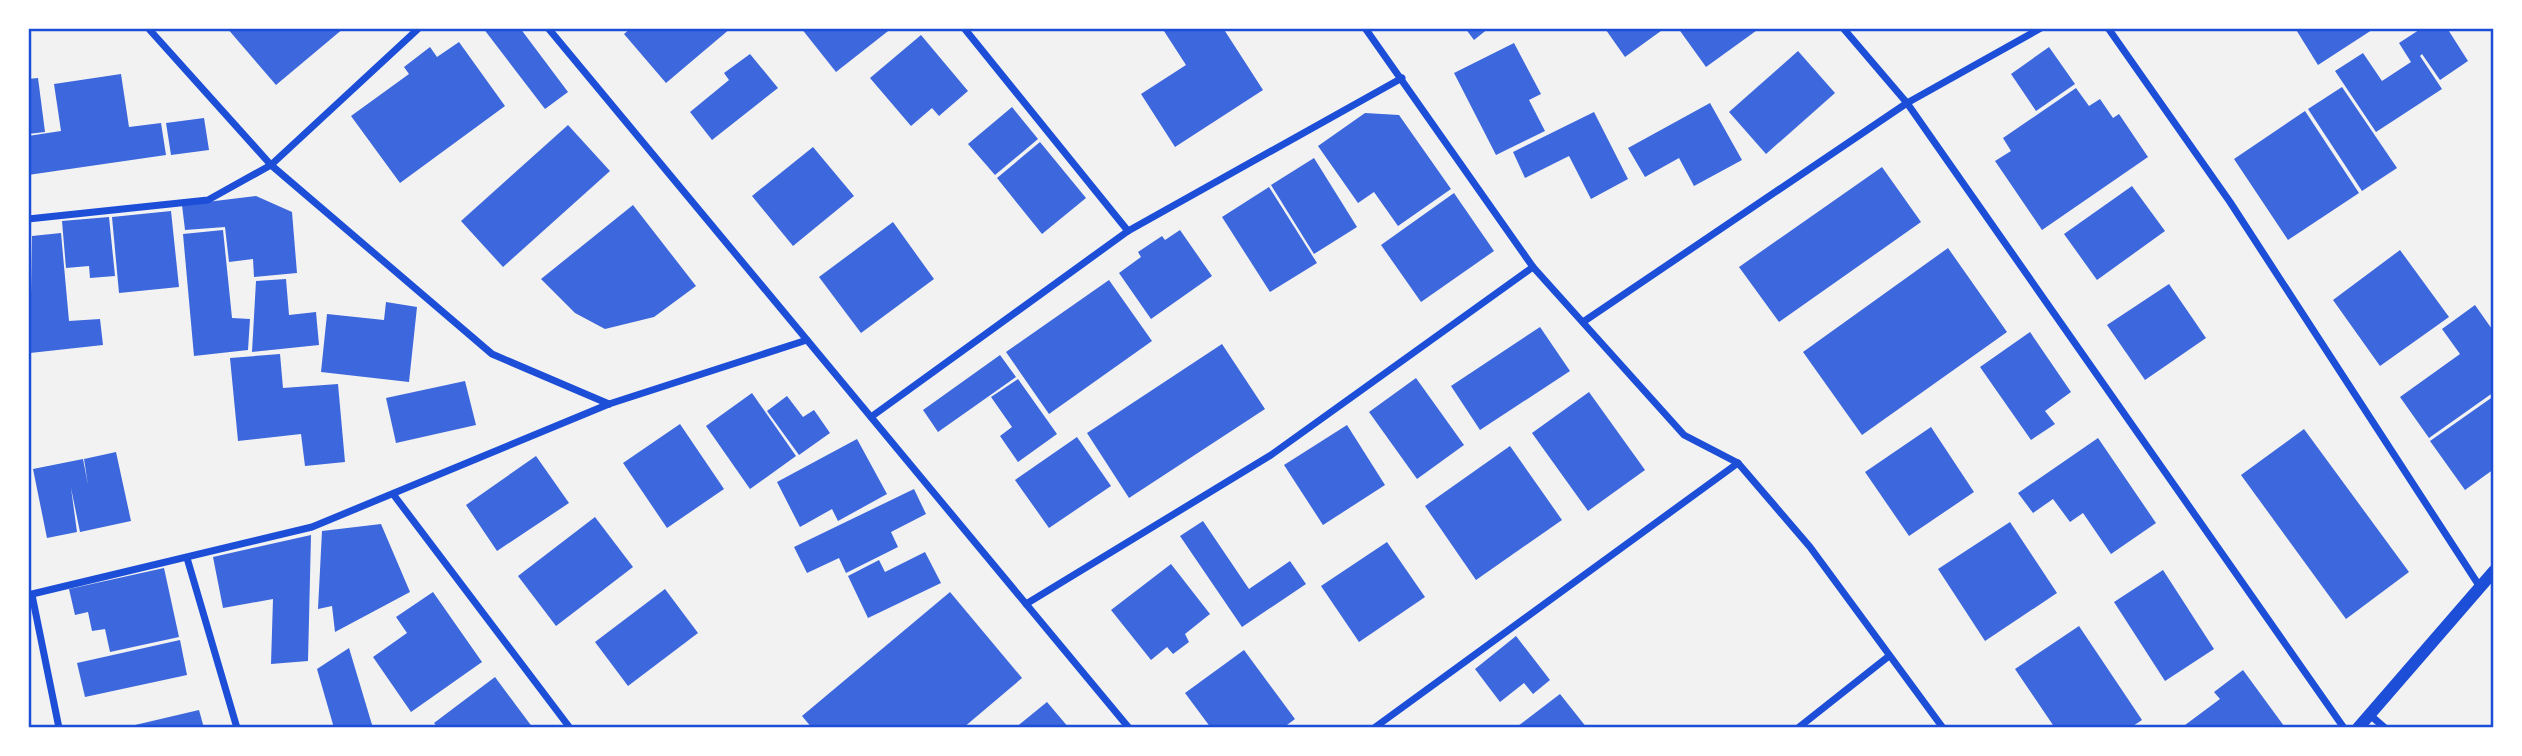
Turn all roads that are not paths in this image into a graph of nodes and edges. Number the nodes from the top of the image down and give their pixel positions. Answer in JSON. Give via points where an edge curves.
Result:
{"nodes":[{"id":1,"x":148,"y":28,"type":"edge"},
{"id":2,"x":419,"y":28,"type":"edge"},
{"id":3,"x":548,"y":28,"type":"edge"},
{"id":4,"x":964,"y":28,"type":"edge"},
{"id":5,"x":1365,"y":28,"type":"edge"},
{"id":6,"x":1843,"y":28,"type":"edge"},
{"id":7,"x":2041,"y":28,"type":"edge"},
{"id":8,"x":2108,"y":28,"type":"edge"},
{"id":9,"x":1402,"y":78,"type":"junction"},
{"id":10,"x":1907,"y":103,"type":"junction"},
{"id":11,"x":271,"y":165,"type":"junction"},
{"id":12,"x":28,"y":219,"type":"edge"},
{"id":13,"x":1128,"y":231,"type":"junction"},
{"id":14,"x":1533,"y":267,"type":"junction"},
{"id":15,"x":1583,"y":322,"type":"junction"},
{"id":16,"x":807,"y":340,"type":"junction"},
{"id":17,"x":609,"y":404,"type":"junction"},
{"id":18,"x":872,"y":417,"type":"junction"},
{"id":19,"x":1738,"y":463,"type":"junction"},
{"id":20,"x":393,"y":494,"type":"junction"},
{"id":21,"x":187,"y":558,"type":"junction"},
{"id":22,"x":2494,"y":571,"type":"edge"},
{"id":23,"x":2480,"y":587,"type":"junction"},
{"id":24,"x":30,"y":595,"type":"edge"},
{"id":25,"x":1026,"y":604,"type":"junction"},
{"id":26,"x":1889,"y":656,"type":"junction"},
{"id":27,"x":2370,"y":715,"type":"junction"},
{"id":28,"x":59,"y":728,"type":"edge"},
{"id":29,"x":237,"y":728,"type":"edge"},
{"id":30,"x":570,"y":728,"type":"edge"},
{"id":31,"x":1129,"y":728,"type":"edge"},
{"id":32,"x":1374,"y":728,"type":"edge"},
{"id":33,"x":1798,"y":728,"type":"edge"},
{"id":34,"x":1943,"y":728,"type":"edge"},
{"id":35,"x":2344,"y":728,"type":"edge"},
{"id":36,"x":2358,"y":728,"type":"edge"},
{"id":37,"x":2385,"y":728,"type":"edge"}],
"edges":[{"from":1,"to":11,"type":"street"},
{"from":2,"to":11,"type":"street"},
{"from":3,"to":16,"type":"street"},
{"from":4,"to":13,"type":"street"},
{"from":5,"to":9,"type":"street"},
{"from":6,"to":10,"type":"street"},
{"from":7,"to":10,"type":"street"},
{"from":8,"to":23,"type":"street","via":[[2230,202]]},
{"from":9,"to":13,"type":"street"},
{"from":9,"to":14,"type":"street"},
{"from":10,"to":15,"type":"street"},
{"from":10,"to":35,"type":"street"},
{"from":11,"to":12,"type":"street","via":[[208,200]]},
{"from":11,"to":17,"type":"street","via":[[492,354]]},
{"from":13,"to":18,"type":"street"},
{"from":14,"to":15,"type":"street"},
{"from":14,"to":25,"type":"street","via":[[1271,455]]},
{"from":15,"to":19,"type":"street","via":[[1684,435]]},
{"from":16,"to":17,"type":"street"},
{"from":16,"to":18,"type":"street"},
{"from":17,"to":20,"type":"street"},
{"from":18,"to":25,"type":"street"},
{"from":19,"to":26,"type":"street","via":[[1810,547]]},
{"from":19,"to":32,"type":"street"},
{"from":20,"to":21,"type":"street","via":[[312,527]]},
{"from":20,"to":30,"type":"street"},
{"from":21,"to":24,"type":"street"},
{"from":21,"to":29,"type":"street"},
{"from":22,"to":23,"type":"street"},
{"from":23,"to":27,"type":"street"},
{"from":24,"to":28,"type":"street"},
{"from":25,"to":31,"type":"street"},
{"from":26,"to":33,"type":"street"},
{"from":26,"to":34,"type":"street"},
{"from":27,"to":36,"type":"street"},
{"from":27,"to":37,"type":"street"}]}
